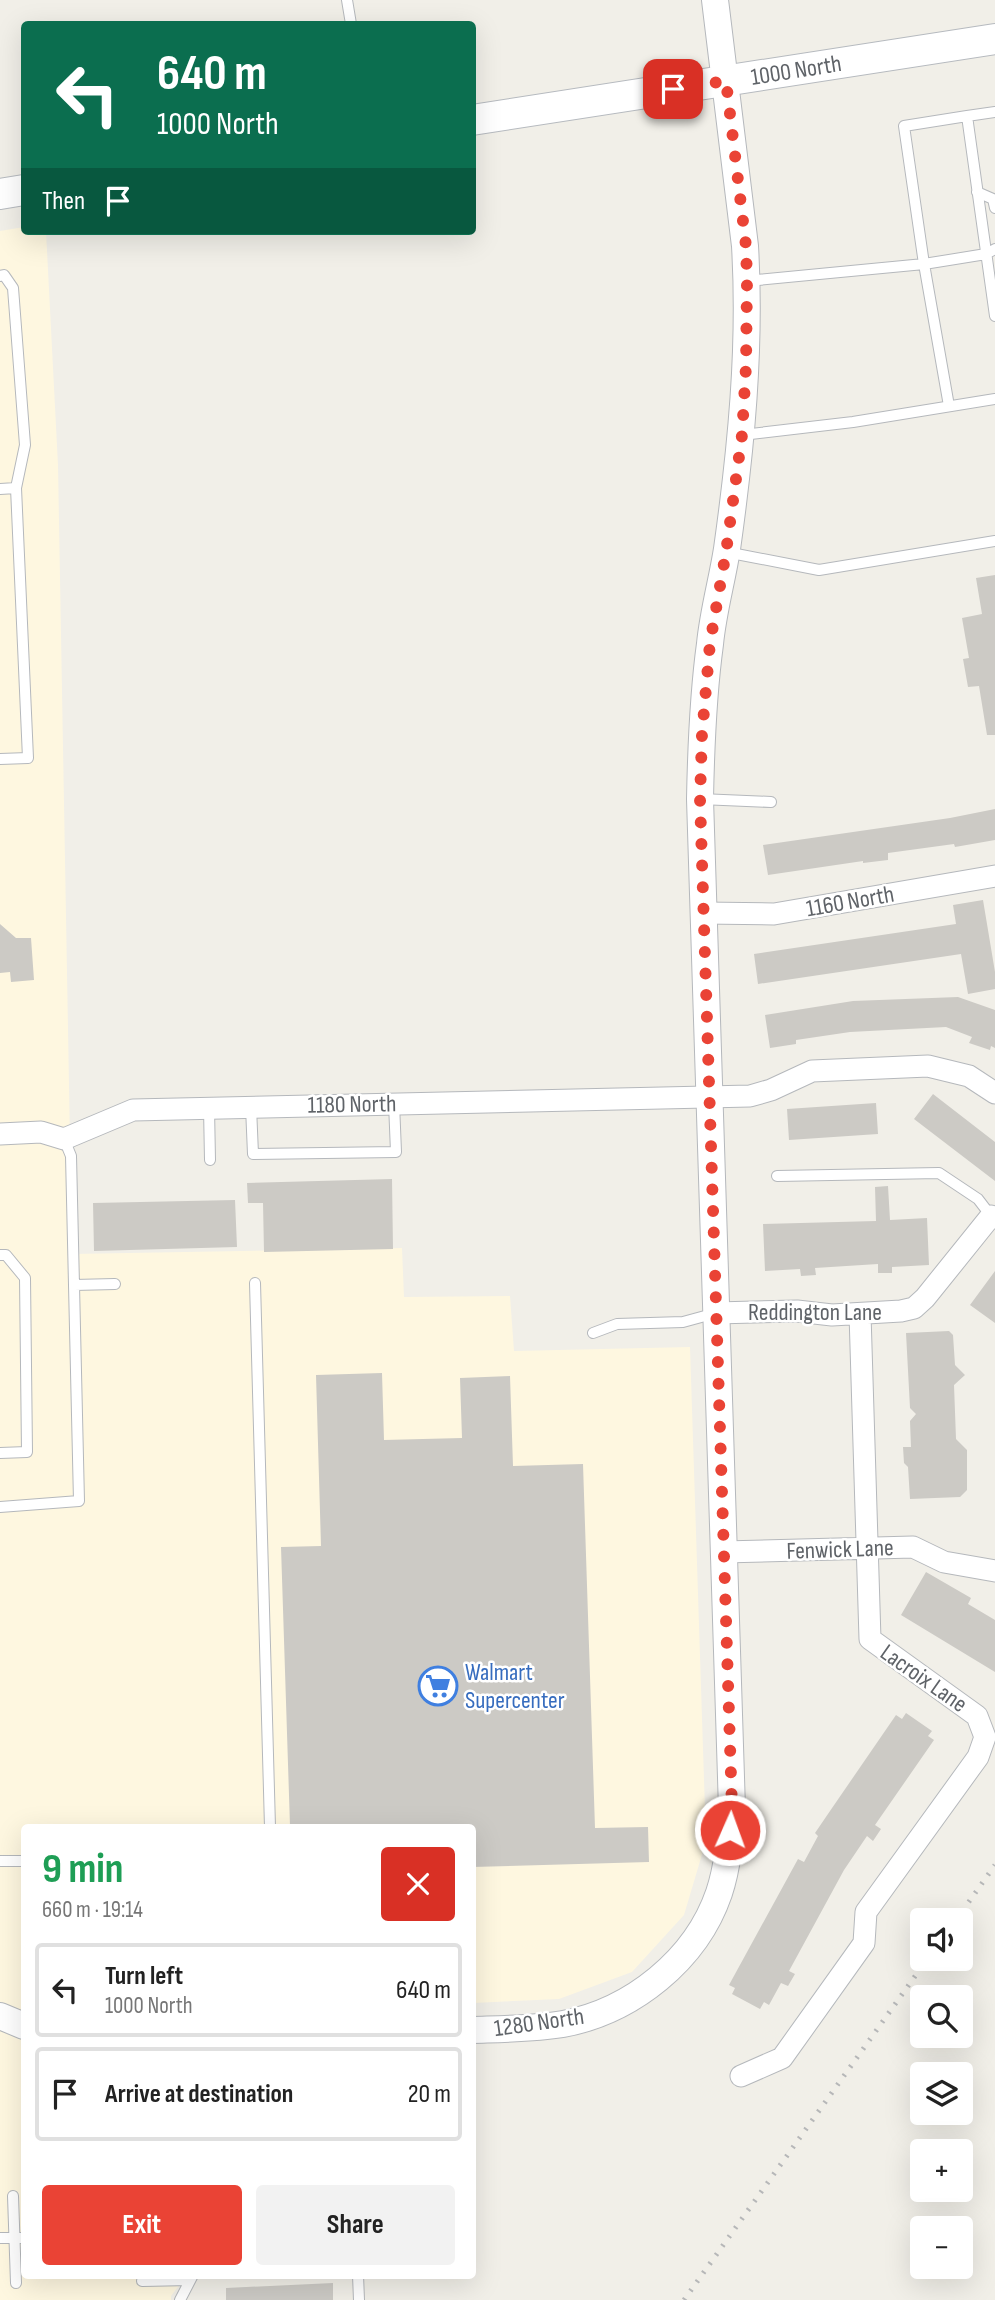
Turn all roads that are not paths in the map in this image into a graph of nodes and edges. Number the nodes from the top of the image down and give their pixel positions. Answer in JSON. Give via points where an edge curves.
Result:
{"nodes":[{"id":1,"x":347,"y":0,"type":"edge"},
{"id":2,"x":715,"y":0,"type":"edge"},
{"id":3,"x":350,"y":21,"type":"edge"},
{"id":4,"x":995,"y":38,"type":"edge"},
{"id":5,"x":726,"y":81,"type":"junction"},
{"id":6,"x":995,"y":112,"type":"edge"},
{"id":7,"x":967,"y":116,"type":"junction"},
{"id":8,"x":476,"y":119,"type":"edge"},
{"id":9,"x":21,"y":190,"type":"edge"},
{"id":10,"x":977,"y":192,"type":"junction"},
{"id":11,"x":0,"y":194,"type":"edge"},
{"id":12,"x":995,"y":208,"type":"edge"},
{"id":13,"x":991,"y":252,"type":"edge"},
{"id":14,"x":924,"y":264,"type":"junction"},
{"id":15,"x":0,"y":276,"type":"edge"},
{"id":16,"x":747,"y":281,"type":"junction"},
{"id":17,"x":995,"y":316,"type":"edge"},
{"id":18,"x":995,"y":399,"type":"edge"},
{"id":19,"x":949,"y":406,"type":"junction"},
{"id":20,"x":742,"y":435,"type":"junction"},
{"id":21,"x":16,"y":488,"type":"junction"},
{"id":22,"x":0,"y":489,"type":"edge"},
{"id":23,"x":995,"y":541,"type":"edge"},
{"id":24,"x":726,"y":552,"type":"junction"},
{"id":25,"x":0,"y":759,"type":"edge"},
{"id":26,"x":700,"y":799,"type":"junction"},
{"id":27,"x":771,"y":802,"type":"dead end"},
{"id":28,"x":995,"y":876,"type":"edge"},
{"id":29,"x":704,"y":914,"type":"junction"},
{"id":30,"x":995,"y":1093,"type":"edge"},
{"id":31,"x":710,"y":1096,"type":"junction"},
{"id":32,"x":394,"y":1103,"type":"junction"},
{"id":33,"x":251,"y":1107,"type":"junction"},
{"id":34,"x":209,"y":1108,"type":"junction"},
{"id":35,"x":0,"y":1133,"type":"edge"},
{"id":36,"x":64,"y":1139,"type":"junction"},
{"id":37,"x":210,"y":1160,"type":"dead end"},
{"id":38,"x":777,"y":1177,"type":"dead end"},
{"id":39,"x":993,"y":1217,"type":"edge"},
{"id":40,"x":0,"y":1255,"type":"edge"},
{"id":41,"x":255,"y":1283,"type":"dead end"},
{"id":42,"x":115,"y":1284,"type":"dead end"},
{"id":43,"x":74,"y":1285,"type":"junction"},
{"id":44,"x":716,"y":1312,"type":"junction"},
{"id":45,"x":860,"y":1314,"type":"junction"},
{"id":46,"x":593,"y":1333,"type":"dead end"},
{"id":47,"x":0,"y":1453,"type":"edge"},
{"id":48,"x":0,"y":1507,"type":"edge"},
{"id":49,"x":866,"y":1547,"type":"junction"},
{"id":50,"x":723,"y":1552,"type":"junction"},
{"id":51,"x":995,"y":1571,"type":"edge"},
{"id":52,"x":271,"y":1824,"type":"edge"},
{"id":53,"x":0,"y":1861,"type":"edge"},
{"id":54,"x":21,"y":1861,"type":"edge"},
{"id":55,"x":0,"y":2016,"type":"edge"},
{"id":56,"x":21,"y":2025,"type":"edge"},
{"id":57,"x":476,"y":2030,"type":"edge"},
{"id":58,"x":741,"y":2076,"type":"dead end"},
{"id":59,"x":13,"y":2196,"type":"dead end"},
{"id":60,"x":0,"y":2238,"type":"edge"},
{"id":61,"x":20,"y":2238,"type":"edge"},
{"id":62,"x":166,"y":2279,"type":"edge"},
{"id":63,"x":190,"y":2279,"type":"edge"},
{"id":64,"x":358,"y":2279,"type":"edge"},
{"id":65,"x":142,"y":2281,"type":"dead end"},
{"id":66,"x":16,"y":2283,"type":"dead end"},
{"id":67,"x":180,"y":2300,"type":"edge"},
{"id":68,"x":359,"y":2300,"type":"edge"}],
"edges":[{"from":1,"to":3,"type":"lane"},
{"from":2,"to":5,"type":"street","name":"1280 North"},
{"from":4,"to":5,"type":"main road","name":"1000 North"},
{"from":5,"to":8,"type":"main road","name":"1000 North"},
{"from":5,"to":16,"type":"street","name":"1280 North"},
{"from":6,"to":7,"type":"lane"},
{"from":7,"to":10,"type":"lane"},
{"from":7,"to":14,"type":"lane","via":[[904,126]]},
{"from":9,"to":11,"type":"main road"},
{"from":10,"to":12,"type":"lane","via":[[993,199]]},
{"from":10,"to":13,"type":"lane"},
{"from":13,"to":14,"type":"lane"},
{"from":13,"to":17,"type":"lane"},
{"from":14,"to":16,"type":"lane"},
{"from":14,"to":19,"type":"lane"},
{"from":15,"to":21,"type":"lane","via":[[13,288],[25,444]]},
{"from":16,"to":20,"type":"street","name":"1280 North"},
{"from":18,"to":19,"type":"lane"},
{"from":19,"to":20,"type":"lane"},
{"from":20,"to":24,"type":"street","name":"1280 North"},
{"from":21,"to":22,"type":"lane"},
{"from":21,"to":25,"type":"lane","via":[[28,758]]},
{"from":23,"to":24,"type":"lane","via":[[820,570]]},
{"from":24,"to":26,"type":"street","name":"1280 North","via":[[710,643]]},
{"from":26,"to":27,"type":"lane"},
{"from":26,"to":29,"type":"street","name":"1280 North"},
{"from":28,"to":29,"type":"street","name":"1160 North","via":[[774,914]]},
{"from":29,"to":31,"type":"street","name":"1280 North"},
{"from":30,"to":31,"type":"street","name":"1180 North","via":[[969,1076],[928,1066],[812,1071],[750,1096]]},
{"from":31,"to":32,"type":"street","name":"1180 North"},
{"from":31,"to":44,"type":"street","name":"1280 North"},
{"from":32,"to":33,"type":"street","name":"1180 North"},
{"from":32,"to":33,"type":"lane","via":[[396,1152],[253,1154]]},
{"from":33,"to":34,"type":"street","name":"1180 North"},
{"from":34,"to":36,"type":"street","name":"1180 North","via":[[133,1110]]},
{"from":34,"to":37,"type":"lane"},
{"from":35,"to":36,"type":"street","via":[[41,1132]]},
{"from":36,"to":43,"type":"lane","via":[[71,1156]]},
{"from":38,"to":39,"type":"lane","via":[[939,1173],[978,1199]]},
{"from":39,"to":45,"type":"street","name":"Reddington Lane","via":[[914,1308]]},
{"from":40,"to":47,"type":"lane","via":[[6,1255],[25,1278],[27,1452]]},
{"from":41,"to":52,"type":"lane"},
{"from":42,"to":43,"type":"lane"},
{"from":43,"to":48,"type":"lane","via":[[79,1501]]},
{"from":44,"to":45,"type":"street","name":"Reddington Lane"},
{"from":44,"to":46,"type":"lane","via":[[683,1322],[617,1324]]},
{"from":44,"to":50,"type":"street","name":"1280 North"},
{"from":45,"to":49,"type":"street","name":"Lacroix Lane"},
{"from":49,"to":50,"type":"street","name":"Fenwick Lane"},
{"from":49,"to":51,"type":"street","name":"Fenwick Lane","via":[[913,1547],[944,1562]]},
{"from":49,"to":58,"type":"street","name":"Lacroix Lane","via":[[870,1639],[977,1716],[985,1737],[978,1757],[866,1912],[864,1943],[782,2058]]},
{"from":50,"to":57,"type":"street","name":"1280 North","via":[[732,1808],[729,1851],[719,1893],[698,1934],[674,1967],[643,1991],[601,2013],[565,2024]]},
{"from":53,"to":54,"type":"lane"},
{"from":55,"to":56,"type":"street"},
{"from":59,"to":61,"type":"lane"},
{"from":60,"to":61,"type":"lane"},
{"from":61,"to":66,"type":"lane"},
{"from":62,"to":65,"type":"lane"},
{"from":63,"to":67,"type":"lane"},
{"from":64,"to":68,"type":"lane"}]}
